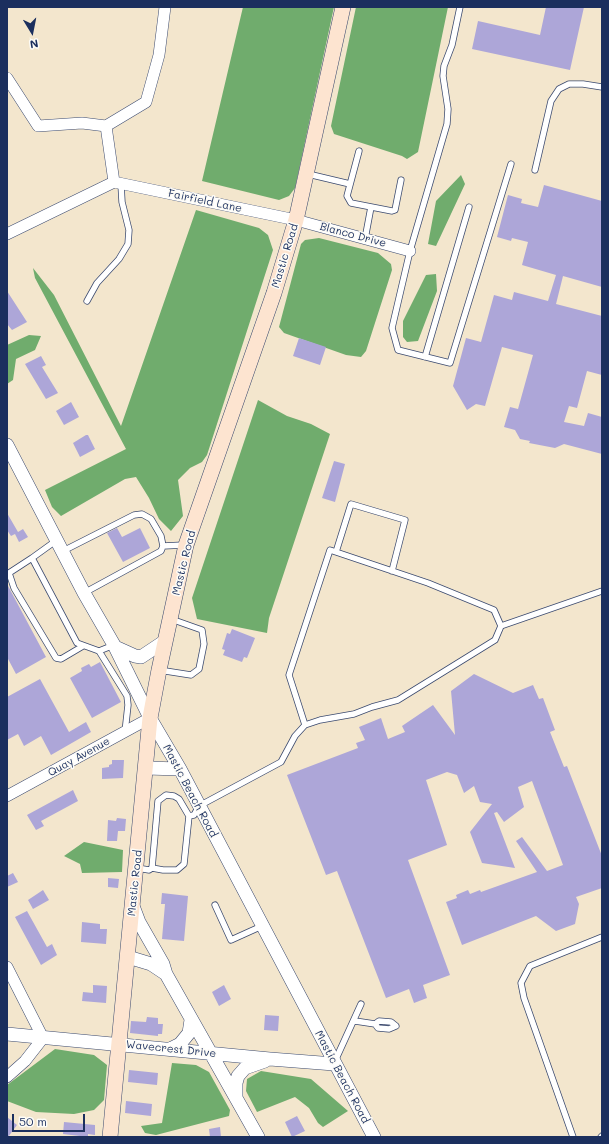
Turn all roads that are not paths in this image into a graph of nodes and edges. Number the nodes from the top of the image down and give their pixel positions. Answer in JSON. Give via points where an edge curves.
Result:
{"nodes":[{"id":1,"x":165,"y":7,"type":"edge"},
{"id":2,"x":343,"y":7,"type":"edge"},
{"id":3,"x":460,"y":7,"type":"edge"},
{"id":4,"x":7,"y":78,"type":"edge"},
{"id":5,"x":602,"y":86,"type":"edge"},
{"id":6,"x":106,"y":126,"type":"junction"},
{"id":7,"x":359,"y":151,"type":"dead end"},
{"id":8,"x":511,"y":164,"type":"dead end"},
{"id":9,"x":535,"y":170,"type":"dead end"},
{"id":10,"x":306,"y":173,"type":"junction"},
{"id":11,"x":401,"y":180,"type":"dead end"},
{"id":12,"x":118,"y":183,"type":"junction"},
{"id":13,"x":350,"y":184,"type":"junction"},
{"id":14,"x":371,"y":207,"type":"junction"},
{"id":15,"x":469,"y":207,"type":"dead end"},
{"id":16,"x":296,"y":220,"type":"junction"},
{"id":17,"x":7,"y":234,"type":"edge"},
{"id":18,"x":365,"y":239,"type":"junction"},
{"id":19,"x":410,"y":251,"type":"junction"},
{"id":20,"x":87,"y":301,"type":"dead end"},
{"id":21,"x":425,"y":357,"type":"junction"},
{"id":22,"x":7,"y":445,"type":"edge"},
{"id":23,"x":60,"y":545,"type":"junction"},
{"id":24,"x":163,"y":546,"type":"junction"},
{"id":25,"x":186,"y":546,"type":"junction"},
{"id":26,"x":336,"y":552,"type":"junction"},
{"id":27,"x":32,"y":558,"type":"junction"},
{"id":28,"x":392,"y":570,"type":"junction"},
{"id":29,"x":602,"y":591,"type":"edge"},
{"id":30,"x":84,"y":593,"type":"junction"},
{"id":31,"x":170,"y":618,"type":"junction"},
{"id":32,"x":501,"y":626,"type":"junction"},
{"id":33,"x":165,"y":641,"type":"junction"},
{"id":34,"x":83,"y":646,"type":"junction"},
{"id":35,"x":114,"y":646,"type":"junction"},
{"id":36,"x":99,"y":651,"type":"junction"},
{"id":37,"x":159,"y":670,"type":"junction"},
{"id":38,"x":150,"y":718,"type":"junction"},
{"id":39,"x":305,"y":725,"type":"junction"},
{"id":40,"x":125,"y":732,"type":"junction"},
{"id":41,"x":146,"y":768,"type":"junction"},
{"id":42,"x":180,"y":769,"type":"junction"},
{"id":43,"x":7,"y":796,"type":"edge"},
{"id":44,"x":199,"y":806,"type":"junction"},
{"id":45,"x":189,"y":816,"type":"junction"},
{"id":46,"x":137,"y":868,"type":"junction"},
{"id":47,"x":152,"y":868,"type":"junction"},
{"id":48,"x":215,"y":905,"type":"dead end"},
{"id":49,"x":133,"y":906,"type":"junction"},
{"id":50,"x":262,"y":926,"type":"junction"},
{"id":51,"x":602,"y":936,"type":"edge"},
{"id":52,"x":128,"y":958,"type":"junction"},
{"id":53,"x":7,"y":967,"type":"edge"},
{"id":54,"x":166,"y":974,"type":"junction"},
{"id":55,"x":361,"y":1004,"type":"dead end"},
{"id":56,"x":191,"y":1020,"type":"junction"},
{"id":57,"x":355,"y":1021,"type":"junction"},
{"id":58,"x":375,"y":1024,"type":"dead end"},
{"id":59,"x":7,"y":1034,"type":"edge"},
{"id":60,"x":43,"y":1038,"type":"junction"},
{"id":61,"x":120,"y":1044,"type":"junction"},
{"id":62,"x":170,"y":1049,"type":"junction"},
{"id":63,"x":210,"y":1053,"type":"junction"},
{"id":64,"x":270,"y":1059,"type":"junction"},
{"id":65,"x":334,"y":1064,"type":"junction"},
{"id":66,"x":7,"y":1077,"type":"edge"},
{"id":67,"x":236,"y":1098,"type":"junction"},
{"id":68,"x":110,"y":1137,"type":"edge"},
{"id":69,"x":258,"y":1137,"type":"edge"},
{"id":70,"x":374,"y":1137,"type":"edge"},
{"id":71,"x":573,"y":1137,"type":"edge"}],
"edges":[{"from":1,"to":6,"type":"street","via":[[159,56],[146,102]]},
{"from":2,"to":10,"type":"main road","name":"Mastic Road"},
{"from":3,"to":19,"type":"lane","via":[[452,45],[444,66],[447,124]]},
{"from":4,"to":6,"type":"street","via":[[38,126],[82,123]]},
{"from":5,"to":9,"type":"lane","via":[[569,84],[559,89],[551,101]]},
{"from":6,"to":12,"type":"street"},
{"from":7,"to":13,"type":"lane"},
{"from":8,"to":21,"type":"lane","via":[[450,364]]},
{"from":10,"to":13,"type":"lane"},
{"from":10,"to":16,"type":"main road","name":"Mastic Road"},
{"from":11,"to":14,"type":"lane","via":[[395,210]]},
{"from":12,"to":16,"type":"street","name":"Fairfield Lane"},
{"from":12,"to":17,"type":"street"},
{"from":12,"to":20,"type":"lane","via":[[130,230],[128,244],[119,259],[97,283]]},
{"from":13,"to":14,"type":"lane","via":[[347,196],[351,203]]},
{"from":14,"to":18,"type":"lane"},
{"from":15,"to":21,"type":"lane"},
{"from":16,"to":18,"type":"street","name":"Blanco Drive"},
{"from":16,"to":25,"type":"main road","name":"Mastic Road","via":[[269,307]]},
{"from":18,"to":19,"type":"street","name":"Blanco Drive"},
{"from":19,"to":21,"type":"lane","via":[[392,328],[398,350]]},
{"from":22,"to":23,"type":"street","name":"Mastic Beach Road"},
{"from":23,"to":24,"type":"lane","via":[[142,514],[151,519],[161,536]]},
{"from":23,"to":27,"type":"lane"},
{"from":23,"to":30,"type":"street","name":"Mastic Beach Road"},
{"from":24,"to":25,"type":"lane"},
{"from":24,"to":30,"type":"lane","via":[[162,551]]},
{"from":25,"to":31,"type":"main road","name":"Mastic Road"},
{"from":26,"to":28,"type":"lane"},
{"from":26,"to":28,"type":"lane","via":[[350,504],[405,520]]},
{"from":26,"to":39,"type":"lane","via":[[330,550],[289,676]]},
{"from":27,"to":34,"type":"lane","via":[[77,643]]},
{"from":27,"to":34,"type":"lane","via":[[9,573],[18,595],[56,658],[61,659]]},
{"from":28,"to":32,"type":"lane","via":[[494,610]]},
{"from":29,"to":32,"type":"lane"},
{"from":30,"to":35,"type":"street","name":"Mastic Beach Road"},
{"from":31,"to":33,"type":"main road","name":"Mastic Road"},
{"from":31,"to":37,"type":"lane","via":[[202,630],[204,644],[199,669],[191,675]]},
{"from":32,"to":39,"type":"lane","via":[[495,640],[398,700],[354,714]]},
{"from":33,"to":35,"type":"street","via":[[141,657]]},
{"from":33,"to":37,"type":"main road","name":"Mastic Road"},
{"from":34,"to":36,"type":"lane"},
{"from":35,"to":36,"type":"lane"},
{"from":35,"to":38,"type":"street","name":"Mastic Beach Road"},
{"from":36,"to":40,"type":"lane","via":[[127,696]]},
{"from":37,"to":38,"type":"main road","name":"Mastic Road"},
{"from":38,"to":40,"type":"street","name":"Quay Avenue"},
{"from":38,"to":41,"type":"main road","name":"Mastic Road"},
{"from":38,"to":42,"type":"street","name":"Mastic Beach Road"},
{"from":39,"to":44,"type":"lane","via":[[295,736],[281,762]]},
{"from":40,"to":43,"type":"street","name":"Quay Avenue"},
{"from":41,"to":42,"type":"street"},
{"from":41,"to":46,"type":"main road","name":"Mastic Road"},
{"from":42,"to":44,"type":"street","name":"Mastic Beach Road"},
{"from":44,"to":45,"type":"lane","via":[[194,815]]},
{"from":44,"to":50,"type":"street","name":"Mastic Beach Road"},
{"from":45,"to":47,"type":"lane","via":[[184,864],[178,870]]},
{"from":45,"to":47,"type":"lane","via":[[179,799],[174,796],[166,795],[158,801]]},
{"from":46,"to":47,"type":"lane"},
{"from":46,"to":49,"type":"main road","name":"Mastic Road"},
{"from":48,"to":50,"type":"lane","via":[[231,940]]},
{"from":49,"to":52,"type":"main road","name":"Mastic Road"},
{"from":49,"to":54,"type":"street"},
{"from":50,"to":65,"type":"street","name":"Mastic Beach Road"},
{"from":51,"to":71,"type":"lane","via":[[530,966],[521,983]]},
{"from":52,"to":54,"type":"street","via":[[151,964]]},
{"from":52,"to":61,"type":"main road","name":"Mastic Road"},
{"from":53,"to":60,"type":"street"},
{"from":54,"to":56,"type":"street"},
{"from":55,"to":57,"type":"lane"},
{"from":56,"to":62,"type":"street","via":[[189,1033],[180,1044]]},
{"from":56,"to":63,"type":"street"},
{"from":57,"to":58,"type":"lane"},
{"from":57,"to":65,"type":"lane"},
{"from":59,"to":60,"type":"street","name":"Wavecrest Drive"},
{"from":60,"to":61,"type":"street","name":"Wavecrest Drive"},
{"from":60,"to":66,"type":"street","via":[[25,1061]]},
{"from":61,"to":62,"type":"street","name":"Wavecrest Drive"},
{"from":61,"to":68,"type":"main road","name":"Mastic Road"},
{"from":62,"to":63,"type":"street","name":"Wavecrest Drive"},
{"from":63,"to":64,"type":"street","name":"Wavecrest Drive"},
{"from":63,"to":67,"type":"street"},
{"from":64,"to":65,"type":"street","name":"Wavecrest Drive"},
{"from":64,"to":67,"type":"street","via":[[245,1068],[238,1076]]},
{"from":65,"to":70,"type":"street","name":"Mastic Beach Road"},
{"from":67,"to":69,"type":"street"}]}
